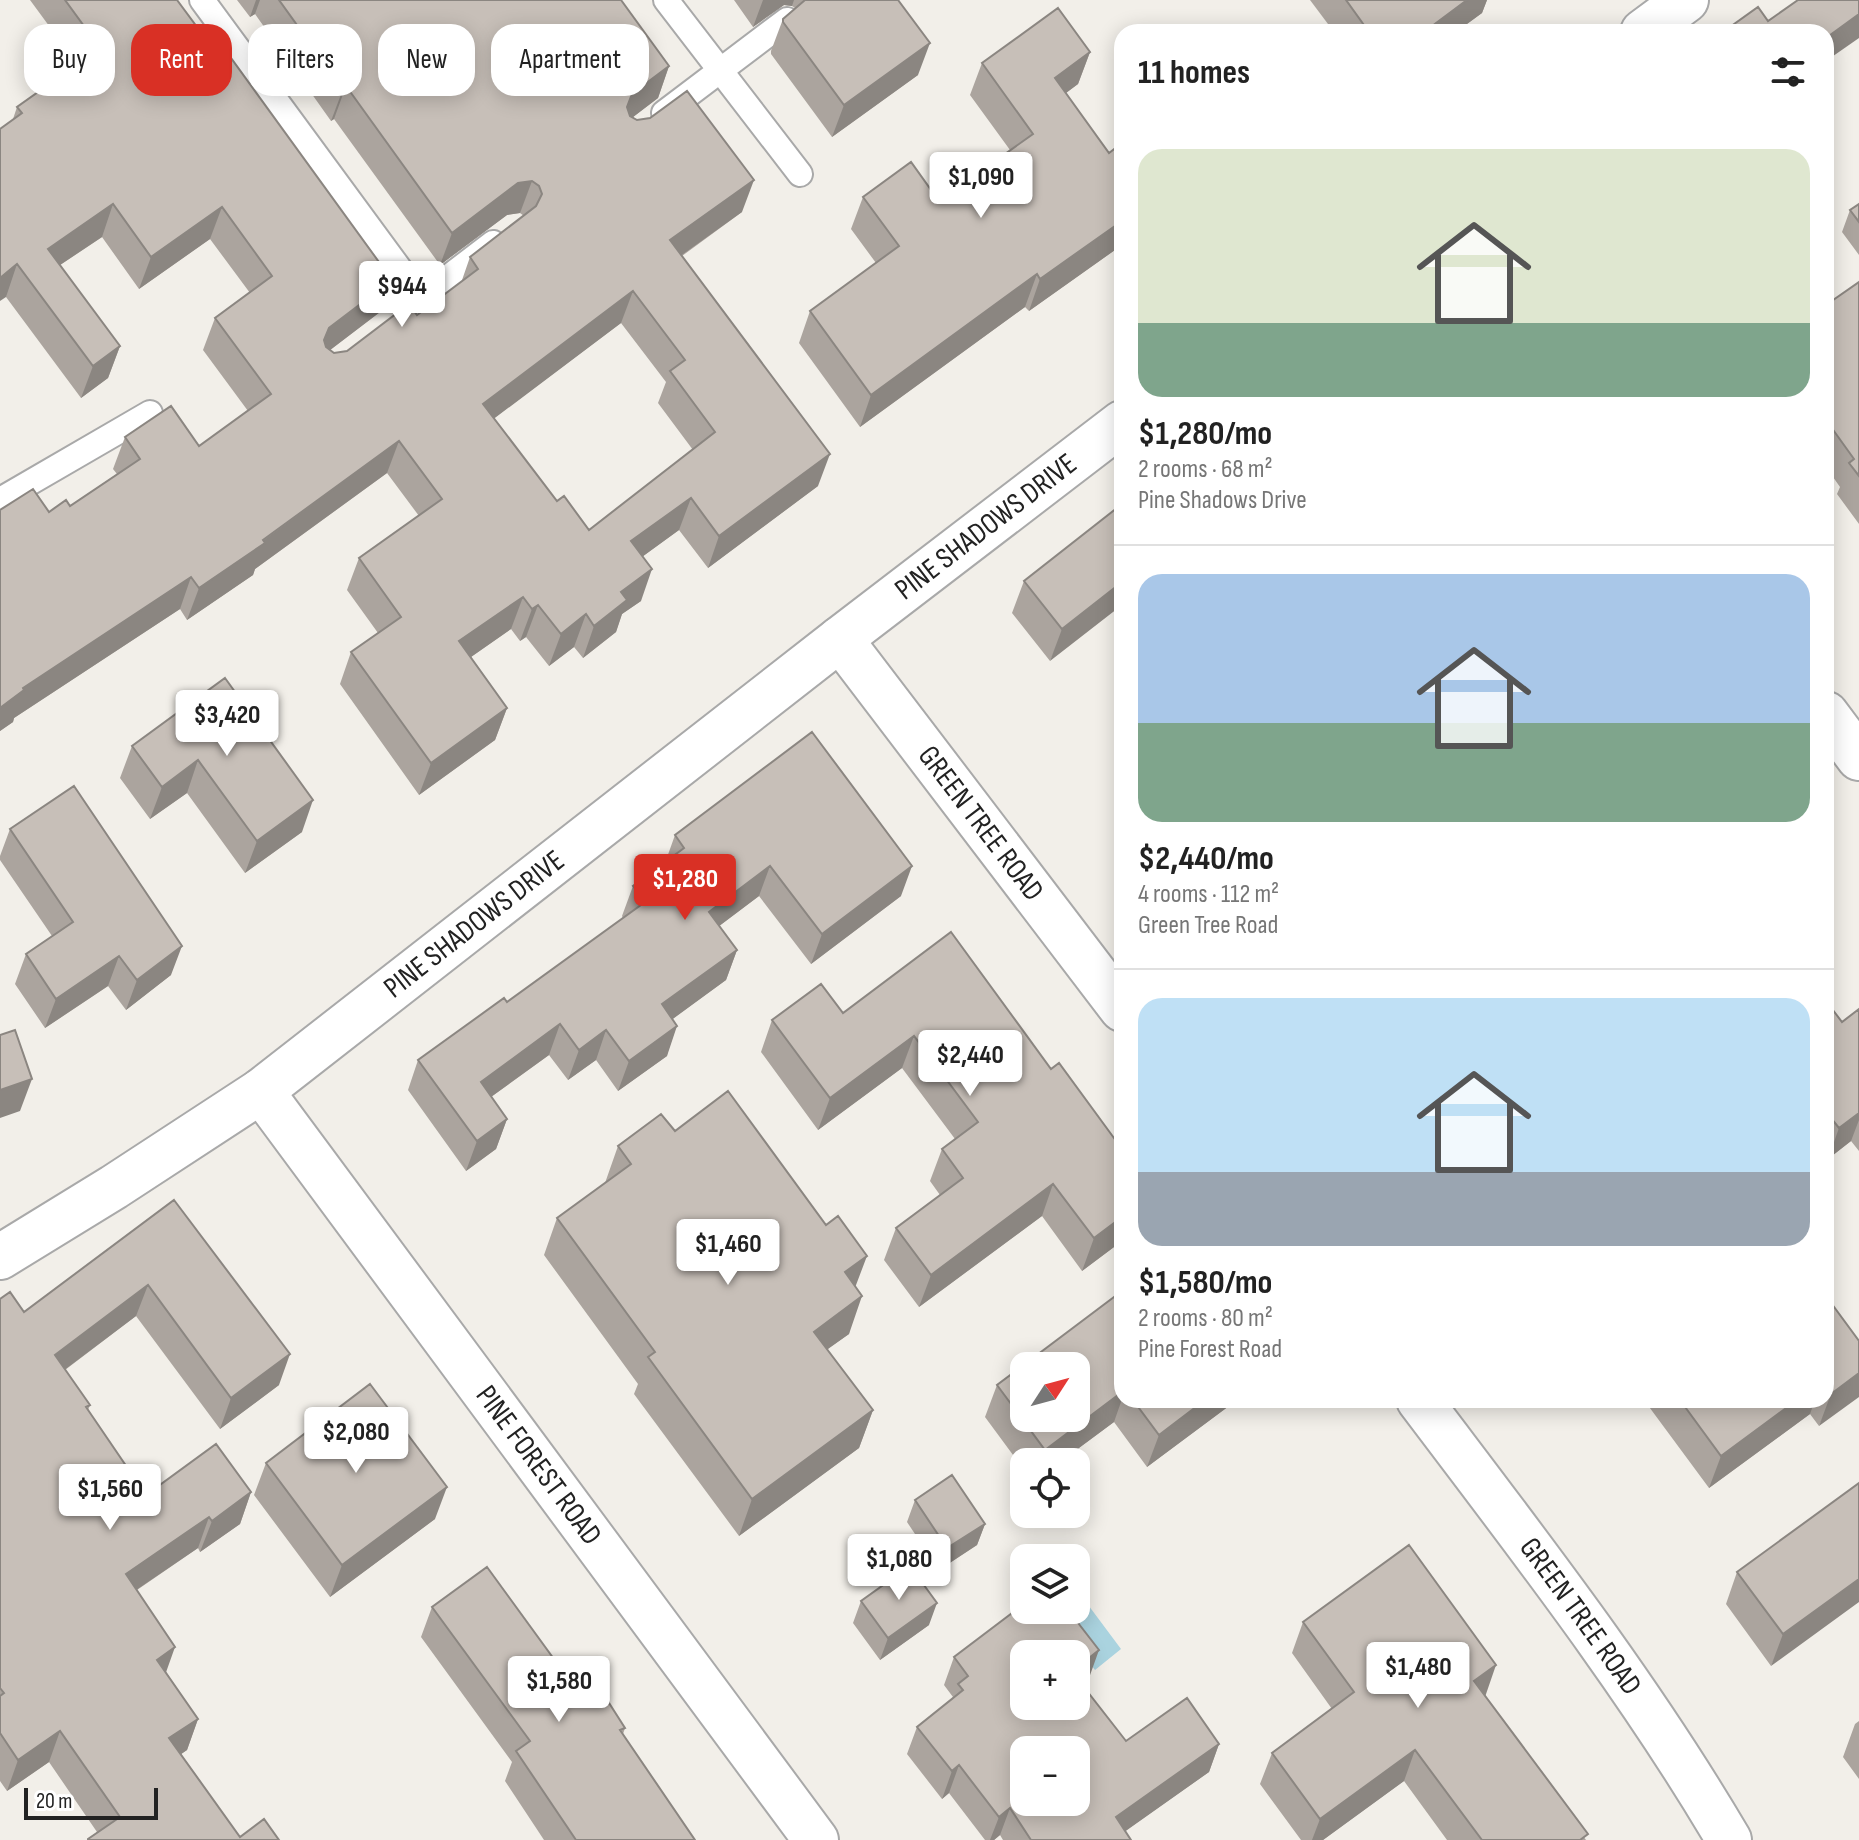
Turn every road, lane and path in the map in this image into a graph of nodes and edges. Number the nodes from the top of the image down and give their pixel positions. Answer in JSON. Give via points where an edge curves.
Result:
{"nodes":[{"id":1,"x":202,"y":0,"type":"edge"},
{"id":2,"x":666,"y":0,"type":"edge"},
{"id":3,"x":1686,"y":0,"type":"edge"},
{"id":4,"x":787,"y":20,"type":"edge"},
{"id":5,"x":1654,"y":24,"type":"edge"},
{"id":6,"x":720,"y":71,"type":"junction"},
{"id":7,"x":641,"y":130,"type":"edge"},
{"id":8,"x":800,"y":174,"type":"dead end"},
{"id":9,"x":515,"y":227,"type":"edge"},
{"id":10,"x":421,"y":298,"type":"junction"},
{"id":11,"x":386,"y":325,"type":"edge"},
{"id":12,"x":150,"y":413,"type":"dead end"},
{"id":13,"x":1114,"y":429,"type":"edge"},
{"id":14,"x":0,"y":500,"type":"edge"},
{"id":15,"x":840,"y":639,"type":"junction"},
{"id":16,"x":1834,"y":725,"type":"edge"},
{"id":17,"x":1859,"y":758,"type":"edge"},
{"id":18,"x":1114,"y":999,"type":"edge"},
{"id":19,"x":261,"y":1091,"type":"junction"},
{"id":20,"x":0,"y":1257,"type":"edge"},
{"id":21,"x":1425,"y":1408,"type":"edge"},
{"id":22,"x":816,"y":1840,"type":"edge"},
{"id":23,"x":1729,"y":1840,"type":"edge"}],
"edges":[{"from":1,"to":10,"type":"lane"},
{"from":2,"to":6,"type":"lane"},
{"from":3,"to":5,"type":"street"},
{"from":4,"to":6,"type":"lane"},
{"from":6,"to":7,"type":"lane"},
{"from":6,"to":8,"type":"lane"},
{"from":9,"to":10,"type":"lane"},
{"from":10,"to":11,"type":"lane"},
{"from":12,"to":14,"type":"lane"},
{"from":13,"to":15,"type":"street","name":"PINE SHADOWS DRIVE"},
{"from":15,"to":18,"type":"street","name":"GREEN TREE ROAD"},
{"from":15,"to":19,"type":"street","name":"PINE SHADOWS DRIVE"},
{"from":16,"to":17,"type":"street"},
{"from":19,"to":20,"type":"street","name":"PINE SHADOWS DRIVE"},
{"from":19,"to":22,"type":"street","name":"PINE FOREST ROAD"},
{"from":21,"to":23,"type":"street","name":"GREEN TREE ROAD","via":[[1579,1611]]}]}
